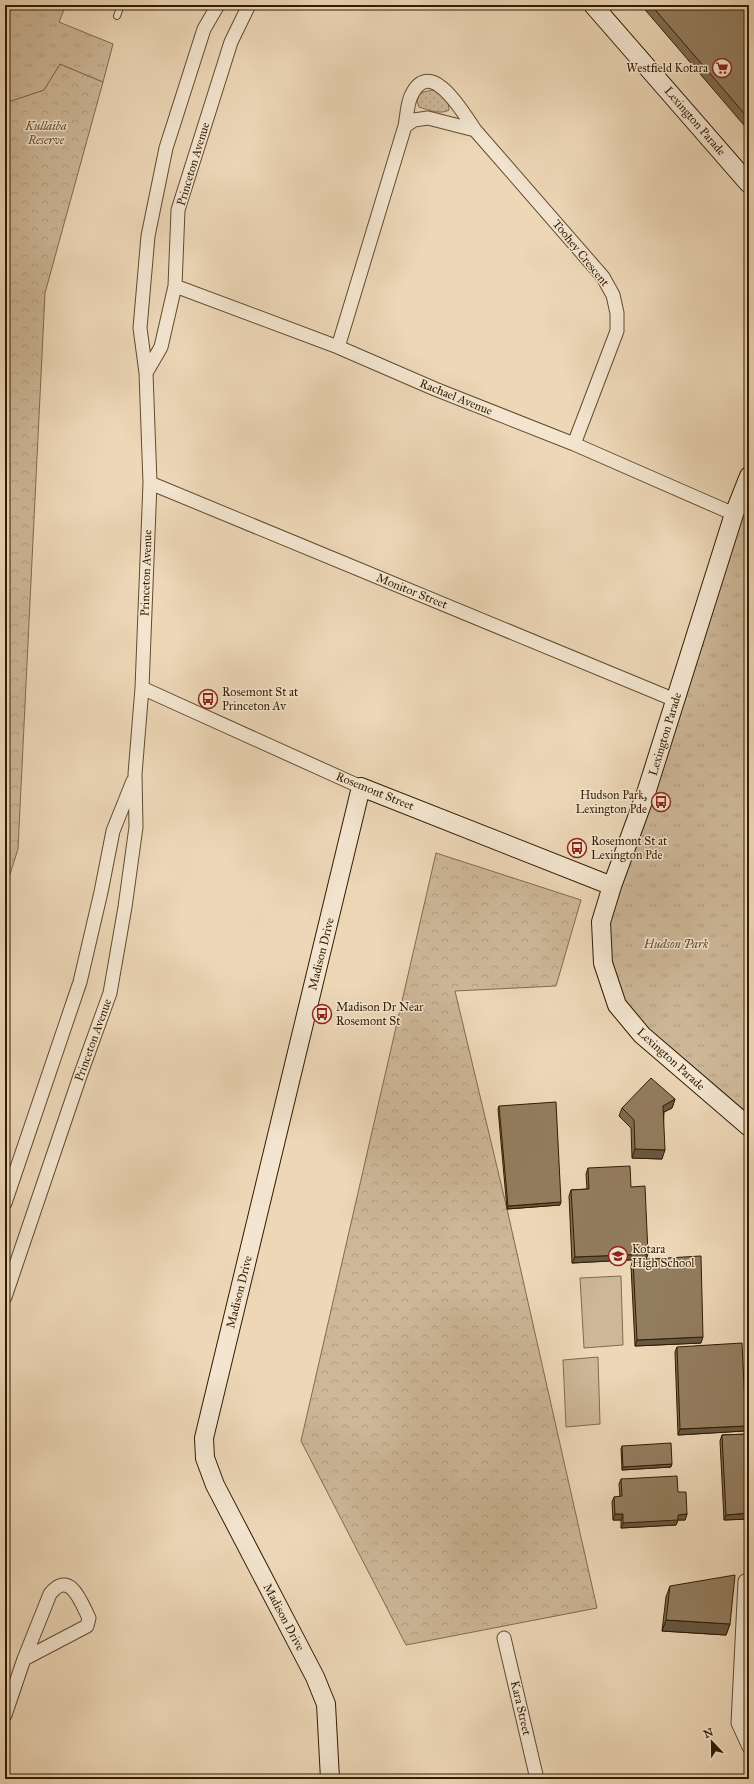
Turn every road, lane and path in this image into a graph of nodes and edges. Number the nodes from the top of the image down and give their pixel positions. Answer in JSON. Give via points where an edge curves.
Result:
{"nodes":[{"id":1,"x":121,"y":5,"type":"edge"},
{"id":2,"x":218,"y":5,"type":"edge"},
{"id":3,"x":249,"y":5,"type":"edge"},
{"id":4,"x":593,"y":5,"type":"edge"},
{"id":5,"x":117,"y":16,"type":"dead end"},
{"id":6,"x":405,"y":126,"type":"junction"},
{"id":7,"x":475,"y":130,"type":"junction"},
{"id":8,"x":749,"y":184,"type":"edge"},
{"id":9,"x":175,"y":286,"type":"junction"},
{"id":10,"x":338,"y":347,"type":"junction"},
{"id":11,"x":146,"y":373,"type":"junction"},
{"id":12,"x":574,"y":444,"type":"junction"},
{"id":13,"x":749,"y":476,"type":"edge"},
{"id":14,"x":150,"y":483,"type":"junction"},
{"id":15,"x":734,"y":514,"type":"junction"},
{"id":16,"x":142,"y":688,"type":"junction"},
{"id":17,"x":675,"y":700,"type":"junction"},
{"id":18,"x":135,"y":774,"type":"junction"},
{"id":19,"x":361,"y":787,"type":"junction"},
{"id":20,"x":612,"y":886,"type":"junction"},
{"id":21,"x":749,"y":1127,"type":"edge"},
{"id":22,"x":5,"y":1203,"type":"edge"},
{"id":23,"x":5,"y":1297,"type":"edge"},
{"id":24,"x":745,"y":1581,"type":"dead end"},
{"id":25,"x":504,"y":1638,"type":"dead end"},
{"id":26,"x":24,"y":1659,"type":"junction"},
{"id":27,"x":5,"y":1715,"type":"edge"},
{"id":28,"x":749,"y":1746,"type":"edge"},
{"id":29,"x":330,"y":1779,"type":"edge"},
{"id":30,"x":537,"y":1779,"type":"edge"}],
"edges":[{"from":1,"to":5,"type":"lane"},
{"from":2,"to":11,"type":"street","name":"Princeton Avenue","via":[[204,29],[166,148],[148,236],[140,328]]},
{"from":3,"to":9,"type":"street","name":"Princeton Avenue","via":[[231,42],[178,210]]},
{"from":4,"to":8,"type":"main road","name":"Lexington Parade"},
{"from":6,"to":7,"type":"street","via":[[414,120],[428,118]]},
{"from":6,"to":7,"type":"street","name":"Toohey Crescent","via":[[410,97],[415,88],[430,81],[438,83],[445,90]]},
{"from":6,"to":10,"type":"street","name":"Toohey Crescent"},
{"from":7,"to":12,"type":"street","name":"Toohey Crescent","via":[[603,277],[613,295],[617,331]]},
{"from":9,"to":10,"type":"street","name":"Rachael Avenue"},
{"from":9,"to":11,"type":"street","name":"Princeton Avenue","via":[[161,347]]},
{"from":10,"to":12,"type":"street","name":"Rachael Avenue"},
{"from":11,"to":14,"type":"street","name":"Princeton Avenue"},
{"from":12,"to":15,"type":"street","name":"Rachael Avenue"},
{"from":13,"to":15,"type":"main road","name":"Lexington Parade"},
{"from":14,"to":16,"type":"street","name":"Princeton Avenue"},
{"from":14,"to":17,"type":"street","name":"Monitor Street"},
{"from":15,"to":17,"type":"main road","name":"Lexington Parade"},
{"from":16,"to":18,"type":"street","name":"Princeton Avenue"},
{"from":16,"to":19,"type":"street","name":"Rosemont Street"},
{"from":17,"to":20,"type":"main road","name":"Lexington Parade","via":[[646,793]]},
{"from":18,"to":22,"type":"street","name":"Princeton Avenue","via":[[113,831],[80,982]]},
{"from":18,"to":23,"type":"street","name":"Princeton Avenue","via":[[136,827],[110,993]]},
{"from":19,"to":20,"type":"main road","name":"Rosemont Street"},
{"from":19,"to":29,"type":"main road","name":"Madison Drive","via":[[204,1438],[205,1458],[215,1485],[326,1704]]},
{"from":20,"to":21,"type":"main road","name":"Lexington Parade","via":[[601,929],[603,963],[617,1005],[642,1035]]},
{"from":24,"to":28,"type":"street","via":[[738,1724]]},
{"from":25,"to":30,"type":"street","name":"Kara Street"},
{"from":26,"to":26,"type":"street","via":[[50,1594],[60,1586],[70,1586],[89,1618],[87,1626]]},
{"from":26,"to":27,"type":"street"}]}
